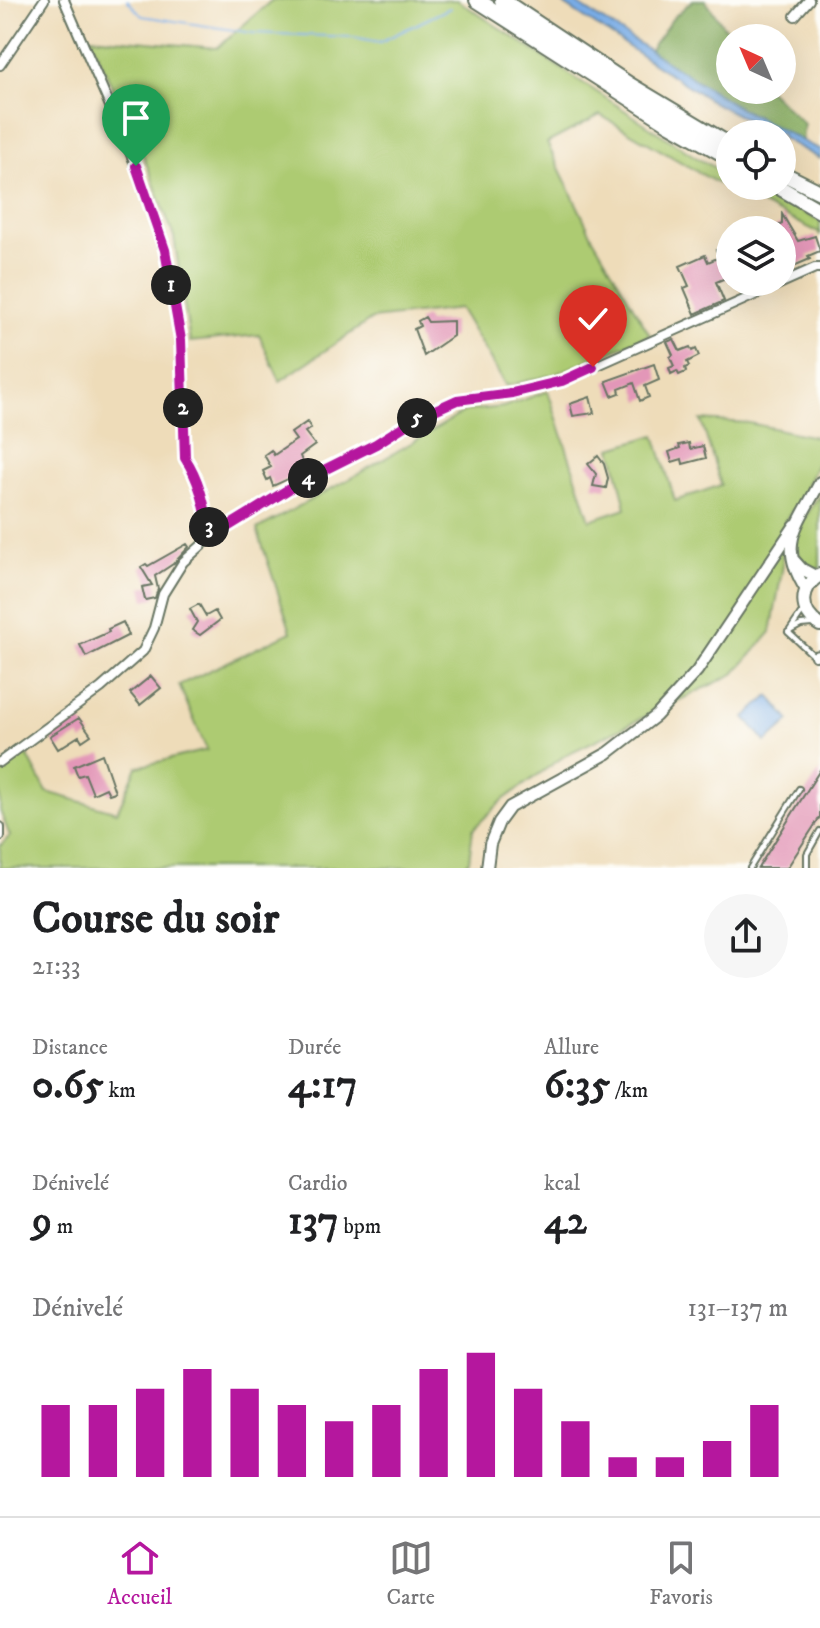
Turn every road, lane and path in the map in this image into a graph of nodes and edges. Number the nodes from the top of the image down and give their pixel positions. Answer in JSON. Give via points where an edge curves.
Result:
{"nodes":[{"id":1,"x":44,"y":0,"type":"edge"},
{"id":2,"x":64,"y":0,"type":"edge"},
{"id":3,"x":477,"y":0,"type":"edge"},
{"id":4,"x":502,"y":0,"type":"edge"},
{"id":5,"x":809,"y":0,"type":"edge"},
{"id":6,"x":795,"y":16,"type":"dead end"},
{"id":7,"x":0,"y":65,"type":"edge"},
{"id":8,"x":716,"y":137,"type":"edge"},
{"id":9,"x":716,"y":150,"type":"edge"},
{"id":10,"x":796,"y":180,"type":"edge"},
{"id":11,"x":820,"y":192,"type":"edge"},
{"id":12,"x":796,"y":193,"type":"edge"},
{"id":13,"x":796,"y":196,"type":"edge"},
{"id":14,"x":820,"y":204,"type":"edge"},
{"id":15,"x":820,"y":211,"type":"edge"},
{"id":16,"x":820,"y":268,"type":"edge"},
{"id":17,"x":820,"y":482,"type":"edge"},
{"id":18,"x":795,"y":525,"type":"junction"},
{"id":19,"x":211,"y":537,"type":"junction"},
{"id":20,"x":792,"y":557,"type":"junction"},
{"id":21,"x":818,"y":576,"type":"edge"},
{"id":22,"x":806,"y":590,"type":"junction"},
{"id":23,"x":804,"y":607,"type":"junction"},
{"id":24,"x":819,"y":625,"type":"edge"},
{"id":25,"x":788,"y":632,"type":"junction"},
{"id":26,"x":818,"y":656,"type":"edge"},
{"id":27,"x":0,"y":762,"type":"edge"},
{"id":28,"x":799,"y":789,"type":"dead end"},
{"id":29,"x":0,"y":827,"type":"edge"},
{"id":30,"x":820,"y":831,"type":"edge"},
{"id":31,"x":0,"y":836,"type":"edge"},
{"id":32,"x":490,"y":851,"type":"junction"},
{"id":33,"x":487,"y":868,"type":"edge"},
{"id":34,"x":495,"y":868,"type":"edge"},
{"id":35,"x":750,"y":868,"type":"edge"},
{"id":36,"x":807,"y":868,"type":"edge"}],
"edges":[{"from":1,"to":7,"type":"street"},
{"from":2,"to":19,"type":"street","via":[[136,166],[165,250],[181,340],[185,458],[203,496]]},
{"from":3,"to":9,"type":"highway"},
{"from":4,"to":8,"type":"highway"},
{"from":5,"to":6,"type":"street"},
{"from":10,"to":11,"type":"highway"},
{"from":12,"to":14,"type":"highway"},
{"from":13,"to":15,"type":"highway"},
{"from":16,"to":19,"type":"street","via":[[562,381],[457,400],[302,481]]},
{"from":17,"to":18,"type":"street"},
{"from":18,"to":20,"type":"street"},
{"from":18,"to":32,"type":"street","via":[[697,671],[656,716],[608,753],[510,807]]},
{"from":19,"to":27,"type":"street","via":[[183,562],[163,594],[143,651]]},
{"from":20,"to":21,"type":"street"},
{"from":20,"to":22,"type":"street"},
{"from":21,"to":22,"type":"main road"},
{"from":22,"to":23,"type":"main road"},
{"from":23,"to":24,"type":"main road"},
{"from":23,"to":25,"type":"lane"},
{"from":24,"to":25,"type":"lane"},
{"from":25,"to":26,"type":"lane"},
{"from":28,"to":35,"type":"lane"},
{"from":29,"to":31,"type":"street"},
{"from":30,"to":36,"type":"lane","via":[[807,854]]},
{"from":32,"to":33,"type":"street"},
{"from":32,"to":34,"type":"street"}]}
